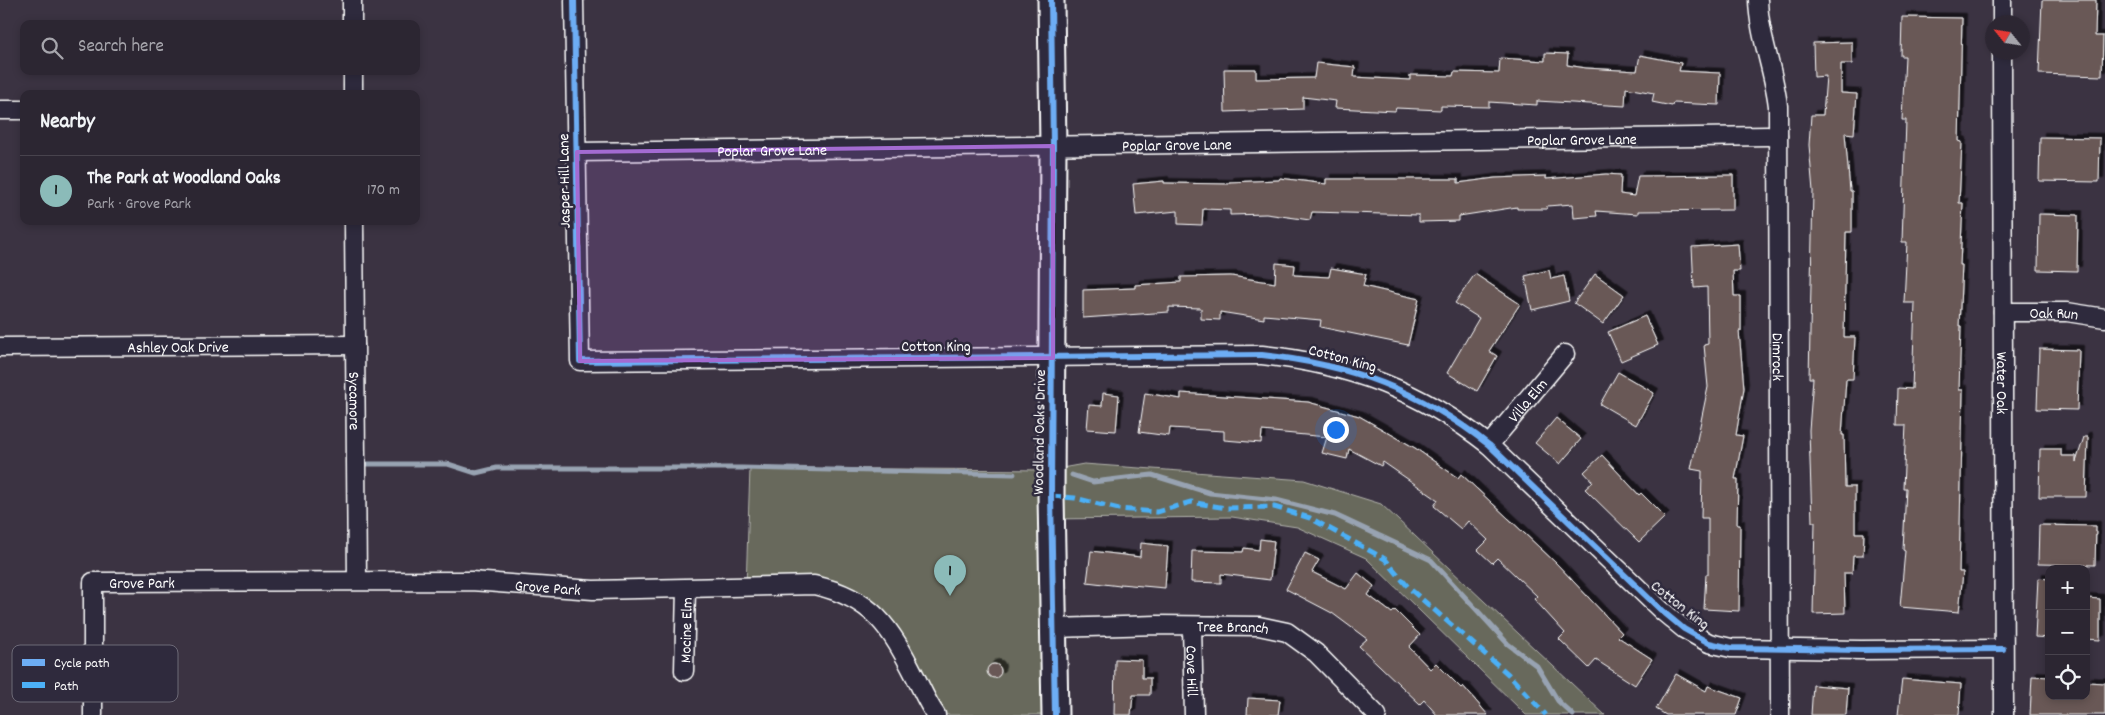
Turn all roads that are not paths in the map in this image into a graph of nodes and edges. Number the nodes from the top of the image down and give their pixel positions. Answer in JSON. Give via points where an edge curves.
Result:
{"nodes":[{"id":1,"x":352,"y":0,"type":"edge"},
{"id":2,"x":574,"y":0,"type":"edge"},
{"id":3,"x":1051,"y":0,"type":"edge"},
{"id":4,"x":1758,"y":0,"type":"edge"},
{"id":5,"x":2002,"y":0,"type":"edge"},
{"id":6,"x":2002,"y":15,"type":"edge"},
{"id":7,"x":352,"y":20,"type":"edge"},
{"id":8,"x":2002,"y":60,"type":"edge"},
{"id":9,"x":353,"y":75,"type":"edge"},
{"id":10,"x":353,"y":90,"type":"edge"},
{"id":11,"x":0,"y":110,"type":"edge"},
{"id":12,"x":20,"y":110,"type":"edge"},
{"id":13,"x":1778,"y":136,"type":"junction"},
{"id":14,"x":1053,"y":146,"type":"junction"},
{"id":15,"x":577,"y":152,"type":"junction"},
{"id":16,"x":354,"y":225,"type":"edge"},
{"id":17,"x":2003,"y":312,"type":"junction"},
{"id":18,"x":2105,"y":318,"type":"edge"},
{"id":19,"x":355,"y":345,"type":"junction"},
{"id":20,"x":0,"y":347,"type":"edge"},
{"id":21,"x":1565,"y":354,"type":"dead end"},
{"id":22,"x":1052,"y":358,"type":"junction"},
{"id":23,"x":580,"y":361,"type":"joint"},
{"id":24,"x":1490,"y":445,"type":"junction"},
{"id":25,"x":358,"y":580,"type":"junction"},
{"id":26,"x":686,"y":589,"type":"junction"},
{"id":27,"x":1192,"y":626,"type":"junction"},
{"id":28,"x":1054,"y":628,"type":"junction"},
{"id":29,"x":93,"y":645,"type":"edge"},
{"id":30,"x":1780,"y":649,"type":"junction"},
{"id":31,"x":2004,"y":649,"type":"junction"},
{"id":32,"x":684,"y":671,"type":"dead end"},
{"id":33,"x":93,"y":702,"type":"edge"},
{"id":34,"x":93,"y":715,"type":"edge"},
{"id":35,"x":936,"y":715,"type":"edge"},
{"id":36,"x":1055,"y":715,"type":"edge"},
{"id":37,"x":1194,"y":715,"type":"edge"},
{"id":38,"x":1377,"y":715,"type":"edge"},
{"id":39,"x":1780,"y":715,"type":"edge"},
{"id":40,"x":2004,"y":715,"type":"edge"}],
"edges":[{"from":1,"to":7,"type":"street"},
{"from":2,"to":15,"type":"street","name":"Jasper Hill Lane"},
{"from":3,"to":14,"type":"street","name":"Woodland Oaks Drive"},
{"from":4,"to":13,"type":"street","name":"Dimrock","via":[[1759,18],[1776,82]]},
{"from":5,"to":6,"type":"street"},
{"from":8,"to":17,"type":"street","name":"Water Oak"},
{"from":9,"to":10,"type":"street"},
{"from":11,"to":12,"type":"street"},
{"from":13,"to":14,"type":"street","name":"Poplar Grove Lane"},
{"from":13,"to":30,"type":"street","name":"Dimrock"},
{"from":14,"to":15,"type":"street","name":"Poplar Grove Lane"},
{"from":14,"to":22,"type":"street","name":"Woodland Oaks Drive"},
{"from":15,"to":23,"type":"street","name":"Jasper Hill Lane"},
{"from":16,"to":19,"type":"street","name":"Sycamore"},
{"from":17,"to":18,"type":"street","name":"Oak Run","via":[[2067,312]]},
{"from":17,"to":31,"type":"street","name":"Water Oak"},
{"from":19,"to":20,"type":"street","name":"Ashley Oak Drive"},
{"from":19,"to":25,"type":"street","name":"Sycamore"},
{"from":21,"to":24,"type":"street","name":"Villa Elm"},
{"from":22,"to":23,"type":"street","name":"Cotton King"},
{"from":22,"to":24,"type":"street","name":"Cotton King","via":[[1262,355],[1306,360],[1365,375],[1396,388],[1437,408]]},
{"from":22,"to":28,"type":"street","name":"Woodland Oaks Drive"},
{"from":24,"to":30,"type":"street","name":"Cotton King","via":[[1684,629],[1709,643],[1731,648]]},
{"from":25,"to":26,"type":"street","name":"Grove Park","via":[[471,581],[594,590]]},
{"from":25,"to":29,"type":"street","name":"Grove Park","via":[[93,582]]},
{"from":26,"to":32,"type":"street","name":"Mocine Elm"},
{"from":26,"to":35,"type":"street","name":"Grove Park","via":[[814,585],[836,590],[860,602],[883,621]]},
{"from":27,"to":28,"type":"street","name":"Tree Branch","via":[[1157,624]]},
{"from":27,"to":37,"type":"street","name":"Cove Hill"},
{"from":27,"to":38,"type":"street","name":"Tree Branch","via":[[1259,626],[1287,632],[1316,653]]},
{"from":28,"to":36,"type":"street","name":"Woodland Oaks Drive"},
{"from":30,"to":31,"type":"street","name":"Cotton King"},
{"from":30,"to":39,"type":"street","name":"Dimrock"},
{"from":31,"to":40,"type":"street","name":"Water Oak"},
{"from":33,"to":34,"type":"street","name":"Grove Park"}]}
